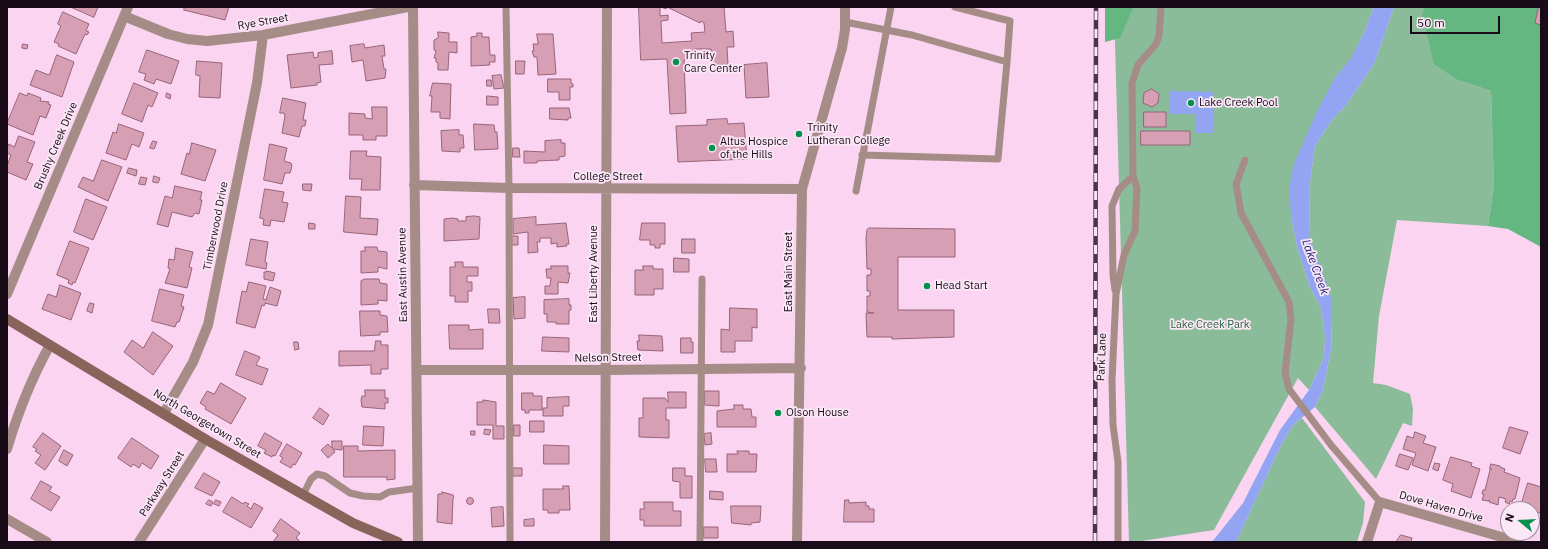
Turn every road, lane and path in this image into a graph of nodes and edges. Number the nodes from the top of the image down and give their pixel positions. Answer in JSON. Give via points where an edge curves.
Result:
{"nodes":[{"id":1,"x":408,"y":7,"type":"edge"},
{"id":2,"x":413,"y":7,"type":"edge"},
{"id":3,"x":506,"y":7,"type":"edge"},
{"id":4,"x":607,"y":7,"type":"edge"},
{"id":5,"x":845,"y":7,"type":"edge"},
{"id":6,"x":892,"y":7,"type":"edge"},
{"id":7,"x":955,"y":7,"type":"edge"},
{"id":8,"x":1161,"y":7,"type":"edge"},
{"id":9,"x":126,"y":11,"type":"edge"},
{"id":10,"x":845,"y":22,"type":"junction"},
{"id":11,"x":888,"y":30,"type":"junction"},
{"id":12,"x":262,"y":35,"type":"junction"},
{"id":13,"x":1007,"y":62,"type":"junction"},
{"id":14,"x":862,"y":155,"type":"junction"},
{"id":15,"x":1245,"y":160,"type":"dead end"},
{"id":16,"x":1133,"y":176,"type":"junction"},
{"id":17,"x":414,"y":184,"type":"junction"},
{"id":18,"x":509,"y":188,"type":"junction"},
{"id":19,"x":606,"y":189,"type":"junction"},
{"id":20,"x":802,"y":189,"type":"junction"},
{"id":21,"x":856,"y":191,"type":"dead end"},
{"id":22,"x":702,"y":279,"type":"dead end"},
{"id":23,"x":7,"y":294,"type":"edge"},
{"id":24,"x":1116,"y":294,"type":"junction"},
{"id":25,"x":7,"y":319,"type":"edge"},
{"id":26,"x":50,"y":346,"type":"junction"},
{"id":27,"x":801,"y":368,"type":"junction"},
{"id":28,"x":702,"y":369,"type":"junction"},
{"id":29,"x":416,"y":370,"type":"junction"},
{"id":30,"x":510,"y":370,"type":"junction"},
{"id":31,"x":606,"y":370,"type":"junction"},
{"id":32,"x":164,"y":413,"type":"junction"},
{"id":33,"x":205,"y":439,"type":"junction"},
{"id":34,"x":7,"y":449,"type":"edge"},
{"id":35,"x":418,"y":488,"type":"junction"},
{"id":36,"x":303,"y":495,"type":"junction"},
{"id":37,"x":1380,"y":502,"type":"junction"},
{"id":38,"x":7,"y":519,"type":"edge"},
{"id":39,"x":47,"y":542,"type":"edge"},
{"id":40,"x":139,"y":542,"type":"edge"},
{"id":41,"x":398,"y":542,"type":"edge"},
{"id":42,"x":418,"y":542,"type":"edge"},
{"id":43,"x":510,"y":542,"type":"edge"},
{"id":44,"x":605,"y":542,"type":"edge"},
{"id":45,"x":700,"y":542,"type":"edge"},
{"id":46,"x":797,"y":542,"type":"edge"},
{"id":47,"x":1118,"y":542,"type":"edge"},
{"id":48,"x":1368,"y":542,"type":"edge"},
{"id":49,"x":1519,"y":542,"type":"edge"}],
"edges":[{"from":1,"to":12,"type":"street","name":"Rye Street"},
{"from":2,"to":17,"type":"street","name":"East Austin Avenue"},
{"from":3,"to":18,"type":"lane"},
{"from":4,"to":19,"type":"street","name":"East Liberty Avenue"},
{"from":5,"to":10,"type":"street","name":"East Main Street"},
{"from":6,"to":11,"type":"lane"},
{"from":7,"to":13,"type":"lane","via":[[1010,21]]},
{"from":8,"to":16,"type":"lane","name":"Park Lane","via":[[1156,44],[1138,66],[1132,83]]},
{"from":9,"to":12,"type":"street","name":"Rye Street","via":[[168,34],[187,39],[227,40]]},
{"from":9,"to":23,"type":"street","name":"Brushy Creek Drive"},
{"from":10,"to":11,"type":"lane"},
{"from":10,"to":20,"type":"street","name":"East Main Street","via":[[842,48]]},
{"from":11,"to":13,"type":"lane"},
{"from":11,"to":14,"type":"lane"},
{"from":12,"to":32,"type":"street","name":"Timberwood Drive","via":[[257,83],[209,319],[196,356]]},
{"from":13,"to":14,"type":"lane","via":[[998,159]]},
{"from":14,"to":21,"type":"lane"},
{"from":15,"to":37,"type":"lane","via":[[1236,184],[1241,212],[1288,302],[1291,319],[1285,373],[1289,389]]},
{"from":16,"to":24,"type":"lane","name":"Park Lane","via":[[1137,188],[1134,231],[1124,255]]},
{"from":16,"to":24,"type":"lane","via":[[1119,189],[1112,206],[1113,275]]},
{"from":17,"to":18,"type":"street","name":"College Street"},
{"from":17,"to":29,"type":"street","name":"East Austin Avenue"},
{"from":18,"to":19,"type":"street","name":"College Street"},
{"from":18,"to":30,"type":"lane"},
{"from":19,"to":20,"type":"street","name":"College Street"},
{"from":19,"to":31,"type":"street","name":"East Liberty Avenue"},
{"from":20,"to":27,"type":"street","name":"East Main Street"},
{"from":22,"to":28,"type":"lane"},
{"from":24,"to":47,"type":"lane","name":"Park Lane","via":[[1112,380],[1113,425],[1118,462]]},
{"from":25,"to":26,"type":"street","name":"North Georgetown Street"},
{"from":26,"to":32,"type":"street","name":"North Georgetown Street"},
{"from":26,"to":34,"type":"street","via":[[21,405]]},
{"from":27,"to":28,"type":"street","name":"Nelson Street"},
{"from":27,"to":46,"type":"street","name":"East Main Street"},
{"from":28,"to":31,"type":"street","name":"Nelson Street"},
{"from":28,"to":45,"type":"lane"},
{"from":29,"to":30,"type":"street","name":"Nelson Street"},
{"from":29,"to":35,"type":"street","name":"East Austin Avenue"},
{"from":30,"to":31,"type":"street","name":"Nelson Street"},
{"from":30,"to":43,"type":"lane"},
{"from":31,"to":44,"type":"street","name":"East Liberty Avenue"},
{"from":32,"to":33,"type":"street","name":"North Georgetown Street"},
{"from":33,"to":36,"type":"street","name":"North Georgetown Street"},
{"from":33,"to":40,"type":"street","name":"Parkway Street"},
{"from":35,"to":36,"type":"lane","via":[[389,492],[380,497],[363,496],[350,493],[325,476],[317,474]]},
{"from":35,"to":42,"type":"street","name":"East Austin Avenue"},
{"from":36,"to":41,"type":"street","name":"North Georgetown Street","via":[[353,523]]},
{"from":37,"to":48,"type":"street"},
{"from":37,"to":49,"type":"street","name":"Dove Haven Drive"},
{"from":38,"to":39,"type":"street"}]}
